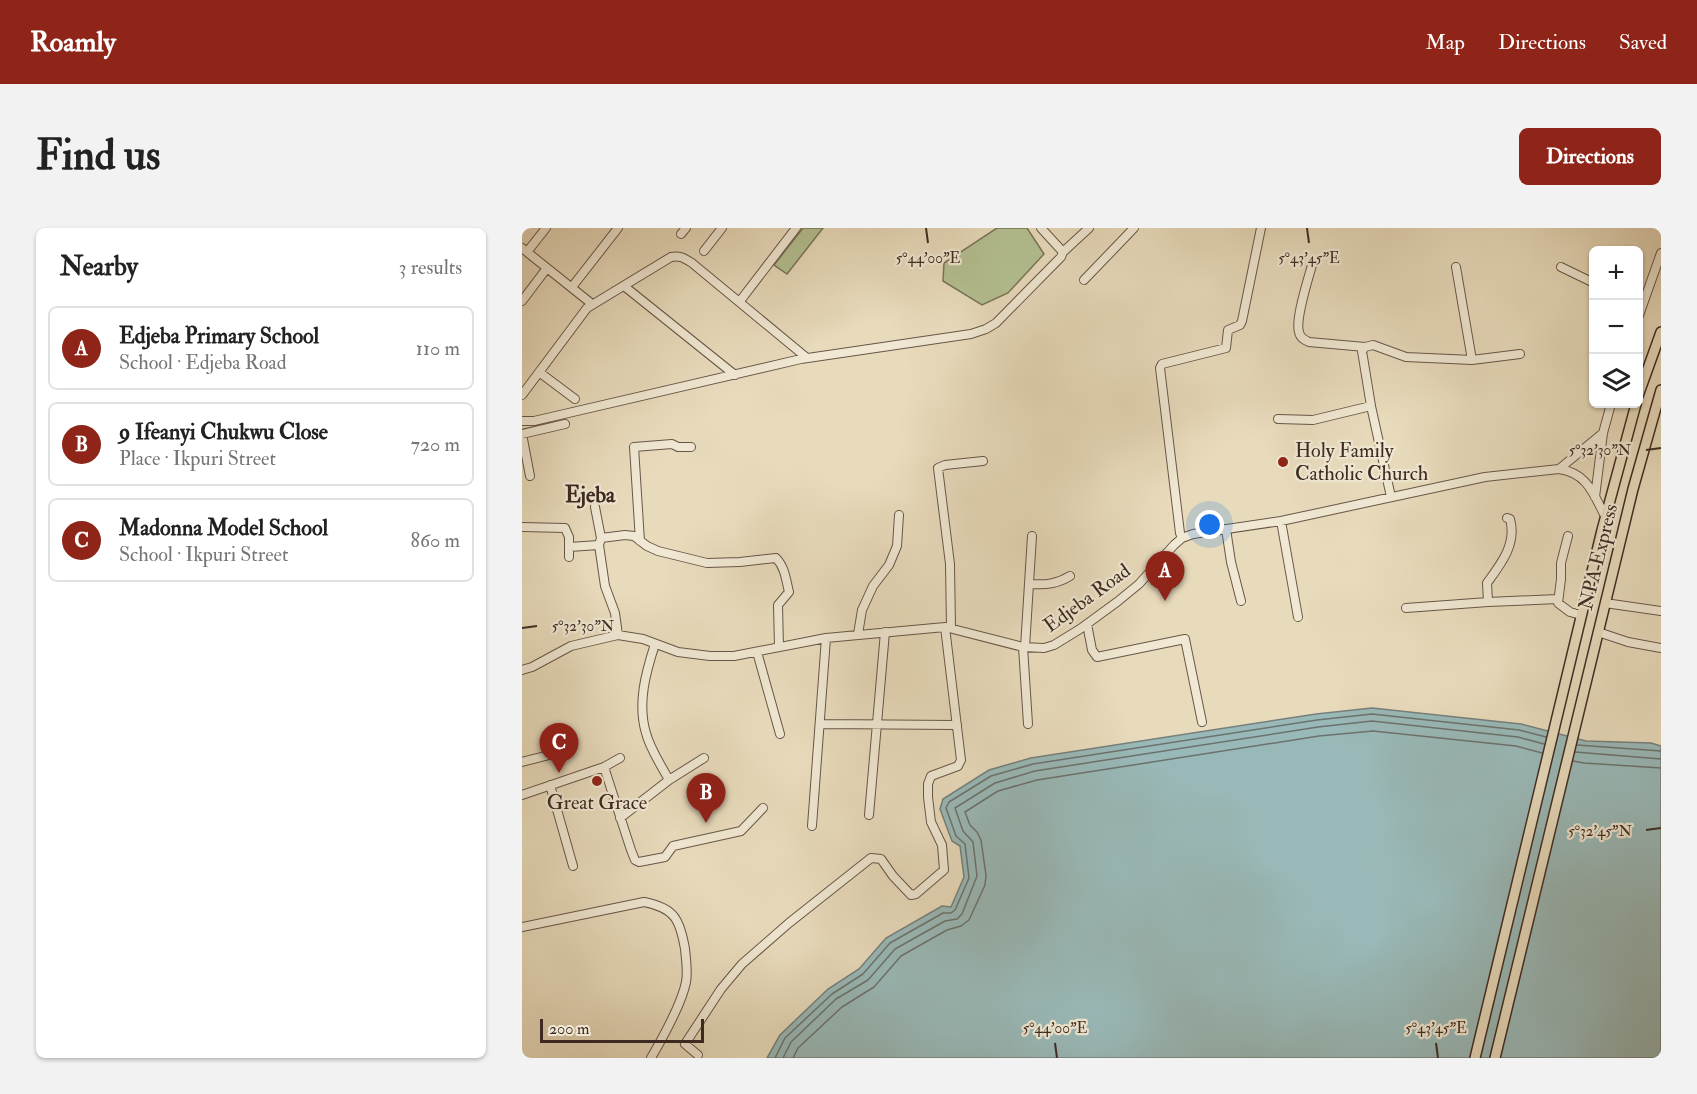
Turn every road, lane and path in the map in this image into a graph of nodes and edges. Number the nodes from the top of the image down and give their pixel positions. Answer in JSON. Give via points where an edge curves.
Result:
{"nodes":[{"id":1,"x":546,"y":228,"type":"edge"},
{"id":2,"x":618,"y":228,"type":"edge"},
{"id":3,"x":722,"y":228,"type":"edge"},
{"id":4,"x":796,"y":228,"type":"edge"},
{"id":5,"x":1041,"y":228,"type":"edge"},
{"id":6,"x":1089,"y":228,"type":"edge"},
{"id":7,"x":1134,"y":228,"type":"edge"},
{"id":8,"x":1261,"y":228,"type":"edge"},
{"id":9,"x":525,"y":250,"type":"edge"},
{"id":10,"x":704,"y":251,"type":"dead end"},
{"id":11,"x":1064,"y":252,"type":"junction"},
{"id":12,"x":1661,"y":254,"type":"edge"},
{"id":13,"x":1312,"y":265,"type":"dead end"},
{"id":14,"x":1456,"y":267,"type":"dead end"},
{"id":15,"x":1561,"y":267,"type":"dead end"},
{"id":16,"x":548,"y":268,"type":"junction"},
{"id":17,"x":1084,"y":280,"type":"dead end"},
{"id":18,"x":1589,"y":281,"type":"edge"},
{"id":19,"x":624,"y":286,"type":"junction"},
{"id":20,"x":572,"y":287,"type":"junction"},
{"id":21,"x":1642,"y":300,"type":"edge"},
{"id":22,"x":522,"y":301,"type":"edge"},
{"id":23,"x":740,"y":301,"type":"junction"},
{"id":24,"x":592,"y":304,"type":"junction"},
{"id":25,"x":1661,"y":332,"type":"edge"},
{"id":26,"x":1365,"y":347,"type":"junction"},
{"id":27,"x":1520,"y":354,"type":"dead end"},
{"id":28,"x":807,"y":358,"type":"junction"},
{"id":29,"x":1472,"y":360,"type":"junction"},
{"id":30,"x":539,"y":372,"type":"junction"},
{"id":31,"x":735,"y":375,"type":"junction"},
{"id":32,"x":1643,"y":382,"type":"edge"},
{"id":33,"x":1661,"y":390,"type":"edge"},
{"id":34,"x":522,"y":395,"type":"edge"},
{"id":35,"x":575,"y":399,"type":"dead end"},
{"id":36,"x":1371,"y":406,"type":"junction"},
{"id":37,"x":1610,"y":408,"type":"edge"},
{"id":38,"x":1635,"y":408,"type":"edge"},
{"id":39,"x":1278,"y":419,"type":"dead end"},
{"id":40,"x":522,"y":421,"type":"edge"},
{"id":41,"x":565,"y":424,"type":"dead end"},
{"id":42,"x":1603,"y":433,"type":"junction"},
{"id":43,"x":522,"y":434,"type":"edge"},
{"id":44,"x":691,"y":447,"type":"dead end"},
{"id":45,"x":983,"y":461,"type":"dead end"},
{"id":46,"x":1559,"y":469,"type":"junction"},
{"id":47,"x":530,"y":476,"type":"dead end"},
{"id":48,"x":1391,"y":497,"type":"junction"},
{"id":49,"x":1595,"y":497,"type":"junction"},
{"id":50,"x":595,"y":507,"type":"dead end"},
{"id":51,"x":899,"y":515,"type":"dead end"},
{"id":52,"x":1605,"y":516,"type":"junction"},
{"id":53,"x":1507,"y":518,"type":"dead end"},
{"id":54,"x":1281,"y":521,"type":"junction"},
{"id":55,"x":522,"y":527,"type":"edge"},
{"id":56,"x":1226,"y":529,"type":"junction"},
{"id":57,"x":1032,"y":536,"type":"dead end"},
{"id":58,"x":1568,"y":536,"type":"dead end"},
{"id":59,"x":1182,"y":538,"type":"junction"},
{"id":60,"x":600,"y":541,"type":"junction"},
{"id":61,"x":640,"y":541,"type":"junction"},
{"id":62,"x":569,"y":548,"type":"junction"},
{"id":63,"x":569,"y":557,"type":"dead end"},
{"id":64,"x":1070,"y":576,"type":"dead end"},
{"id":65,"x":1030,"y":585,"type":"junction"},
{"id":66,"x":1558,"y":599,"type":"junction"},
{"id":67,"x":1241,"y":601,"type":"dead end"},
{"id":68,"x":1488,"y":602,"type":"junction"},
{"id":69,"x":1605,"y":603,"type":"junction"},
{"id":70,"x":1406,"y":608,"type":"dead end"},
{"id":71,"x":1661,"y":611,"type":"edge"},
{"id":72,"x":1581,"y":615,"type":"junction"},
{"id":73,"x":1298,"y":617,"type":"dead end"},
{"id":74,"x":1087,"y":624,"type":"junction"},
{"id":75,"x":948,"y":627,"type":"junction"},
{"id":76,"x":885,"y":632,"type":"junction"},
{"id":77,"x":1598,"y":632,"type":"junction"},
{"id":78,"x":858,"y":634,"type":"junction"},
{"id":79,"x":618,"y":635,"type":"junction"},
{"id":80,"x":826,"y":638,"type":"junction"},
{"id":81,"x":655,"y":644,"type":"junction"},
{"id":82,"x":779,"y":647,"type":"junction"},
{"id":83,"x":1024,"y":647,"type":"junction"},
{"id":84,"x":1661,"y":648,"type":"edge"},
{"id":85,"x":757,"y":652,"type":"junction"},
{"id":86,"x":522,"y":670,"type":"edge"},
{"id":87,"x":1202,"y":722,"type":"dead end"},
{"id":88,"x":821,"y":724,"type":"junction"},
{"id":89,"x":878,"y":724,"type":"junction"},
{"id":90,"x":1028,"y":724,"type":"dead end"},
{"id":91,"x":957,"y":725,"type":"junction"},
{"id":92,"x":780,"y":735,"type":"dead end"},
{"id":93,"x":549,"y":755,"type":"dead end"},
{"id":94,"x":620,"y":758,"type":"dead end"},
{"id":95,"x":704,"y":758,"type":"dead end"},
{"id":96,"x":522,"y":762,"type":"edge"},
{"id":97,"x":604,"y":767,"type":"junction"},
{"id":98,"x":669,"y":780,"type":"junction"},
{"id":99,"x":550,"y":785,"type":"junction"},
{"id":100,"x":522,"y":795,"type":"edge"},
{"id":101,"x":763,"y":808,"type":"dead end"},
{"id":102,"x":869,"y":815,"type":"dead end"},
{"id":103,"x":620,"y":818,"type":"junction"},
{"id":104,"x":812,"y":826,"type":"dead end"},
{"id":105,"x":573,"y":866,"type":"dead end"},
{"id":106,"x":522,"y":927,"type":"edge"},
{"id":107,"x":698,"y":1055,"type":"dead end"},
{"id":108,"x":651,"y":1058,"type":"edge"},
{"id":109,"x":1475,"y":1058,"type":"edge"},
{"id":110,"x":1495,"y":1058,"type":"edge"}],
"edges":[{"from":1,"to":9,"type":"street"},
{"from":2,"to":20,"type":"street"},
{"from":3,"to":10,"type":"street"},
{"from":4,"to":23,"type":"street"},
{"from":5,"to":11,"type":"street"},
{"from":6,"to":11,"type":"street"},
{"from":7,"to":17,"type":"street"},
{"from":8,"to":59,"type":"street","via":[[1242,321],[1228,330],[1226,348],[1162,364],[1160,368]]},
{"from":9,"to":16,"type":"street"},
{"from":11,"to":28,"type":"street","via":[[1006,314],[986,329]]},
{"from":12,"to":21,"type":"street"},
{"from":13,"to":26,"type":"street","via":[[1298,332],[1309,342]]},
{"from":14,"to":29,"type":"street"},
{"from":15,"to":18,"type":"street"},
{"from":16,"to":20,"type":"street"},
{"from":16,"to":22,"type":"street"},
{"from":19,"to":23,"type":"street","via":[[671,257],[682,256]]},
{"from":19,"to":24,"type":"street"},
{"from":19,"to":31,"type":"street"},
{"from":20,"to":24,"type":"street"},
{"from":23,"to":28,"type":"street"},
{"from":24,"to":30,"type":"street"},
{"from":25,"to":32,"type":"main road"},
{"from":26,"to":29,"type":"street","via":[[1373,345],[1406,357]]},
{"from":26,"to":36,"type":"street","via":[[1362,351]]},
{"from":27,"to":29,"type":"street"},
{"from":28,"to":31,"type":"street"},
{"from":30,"to":34,"type":"street"},
{"from":30,"to":35,"type":"street"},
{"from":31,"to":40,"type":"street"},
{"from":33,"to":69,"type":"main road","name":"NPA Express"},
{"from":36,"to":39,"type":"street","via":[[1313,420]]},
{"from":36,"to":48,"type":"street"},
{"from":37,"to":42,"type":"street"},
{"from":38,"to":52,"type":"main road","name":"NPA Express"},
{"from":41,"to":43,"type":"street"},
{"from":42,"to":46,"type":"street"},
{"from":42,"to":49,"type":"street"},
{"from":43,"to":47,"type":"street"},
{"from":44,"to":61,"type":"street","via":[[634,447]]},
{"from":45,"to":75,"type":"street","via":[[938,468],[950,564]]},
{"from":46,"to":48,"type":"street","via":[[1485,477]]},
{"from":46,"to":49,"type":"street","via":[[1582,477]]},
{"from":48,"to":54,"type":"street"},
{"from":49,"to":52,"type":"street"},
{"from":50,"to":60,"type":"street"},
{"from":51,"to":78,"type":"street","via":[[897,546],[862,610]]},
{"from":52,"to":72,"type":"main road","name":"NPA Express"},
{"from":53,"to":68,"type":"street","via":[[1513,533],[1504,560],[1487,583]]},
{"from":54,"to":56,"type":"street"},
{"from":54,"to":73,"type":"street"},
{"from":55,"to":62,"type":"street","via":[[565,528]]},
{"from":56,"to":59,"type":"street"},
{"from":56,"to":67,"type":"street"},
{"from":57,"to":65,"type":"street"},
{"from":58,"to":66,"type":"street"},
{"from":59,"to":74,"type":"street","name":"Edjeba Road","via":[[1138,584]]},
{"from":60,"to":61,"type":"street","via":[[625,535]]},
{"from":60,"to":62,"type":"street"},
{"from":60,"to":79,"type":"street","via":[[605,586]]},
{"from":61,"to":82,"type":"street","via":[[657,551],[707,563],[776,558],[789,592],[778,605]]},
{"from":62,"to":63,"type":"street"},
{"from":64,"to":65,"type":"street","via":[[1059,583]]},
{"from":65,"to":83,"type":"street"},
{"from":66,"to":68,"type":"street"},
{"from":66,"to":72,"type":"street","via":[[1570,612]]},
{"from":68,"to":70,"type":"street"},
{"from":69,"to":71,"type":"street"},
{"from":69,"to":77,"type":"main road","name":"NPA Express"},
{"from":72,"to":109,"type":"main road","name":"NPA Express"},
{"from":74,"to":83,"type":"street","name":"Edjeba Road","via":[[1054,645]]},
{"from":74,"to":87,"type":"street","via":[[1096,657],[1185,639]]},
{"from":75,"to":76,"type":"street","name":"Edjeba Road"},
{"from":75,"to":83,"type":"street","name":"Edjeba Road"},
{"from":75,"to":91,"type":"street"},
{"from":76,"to":78,"type":"street","name":"Edjeba Road"},
{"from":76,"to":89,"type":"street"},
{"from":77,"to":84,"type":"street"},
{"from":77,"to":110,"type":"main road","name":"NPA Express"},
{"from":78,"to":80,"type":"street","name":"Edjeba Road"},
{"from":79,"to":81,"type":"street","name":"Edjeba Road"},
{"from":79,"to":86,"type":"street","name":"Edjeba Road","via":[[572,646]]},
{"from":80,"to":82,"type":"street","name":"Edjeba Road"},
{"from":80,"to":88,"type":"street"},
{"from":81,"to":85,"type":"street","name":"Edjeba Road","via":[[710,656]]},
{"from":81,"to":98,"type":"street","via":[[645,676],[644,719],[646,733]]},
{"from":82,"to":85,"type":"street","name":"Edjeba Road"},
{"from":83,"to":90,"type":"street"},
{"from":85,"to":92,"type":"street"},
{"from":88,"to":89,"type":"street"},
{"from":88,"to":104,"type":"street"},
{"from":89,"to":91,"type":"street"},
{"from":89,"to":102,"type":"street"},
{"from":91,"to":107,"type":"street","via":[[960,764],[931,776],[928,784],[932,822],[942,845],[944,870],[911,895],[881,859],[871,858],[742,964],[685,1044]]},
{"from":93,"to":96,"type":"street"},
{"from":94,"to":97,"type":"street"},
{"from":95,"to":98,"type":"street"},
{"from":97,"to":99,"type":"street"},
{"from":97,"to":103,"type":"street"},
{"from":98,"to":103,"type":"street"},
{"from":99,"to":100,"type":"street"},
{"from":99,"to":105,"type":"street"},
{"from":101,"to":103,"type":"street","via":[[741,831],[673,846],[665,857],[644,862],[635,860]]},
{"from":106,"to":108,"type":"street","via":[[644,902],[661,905],[671,912],[678,920],[683,939],[686,982]]}]}
